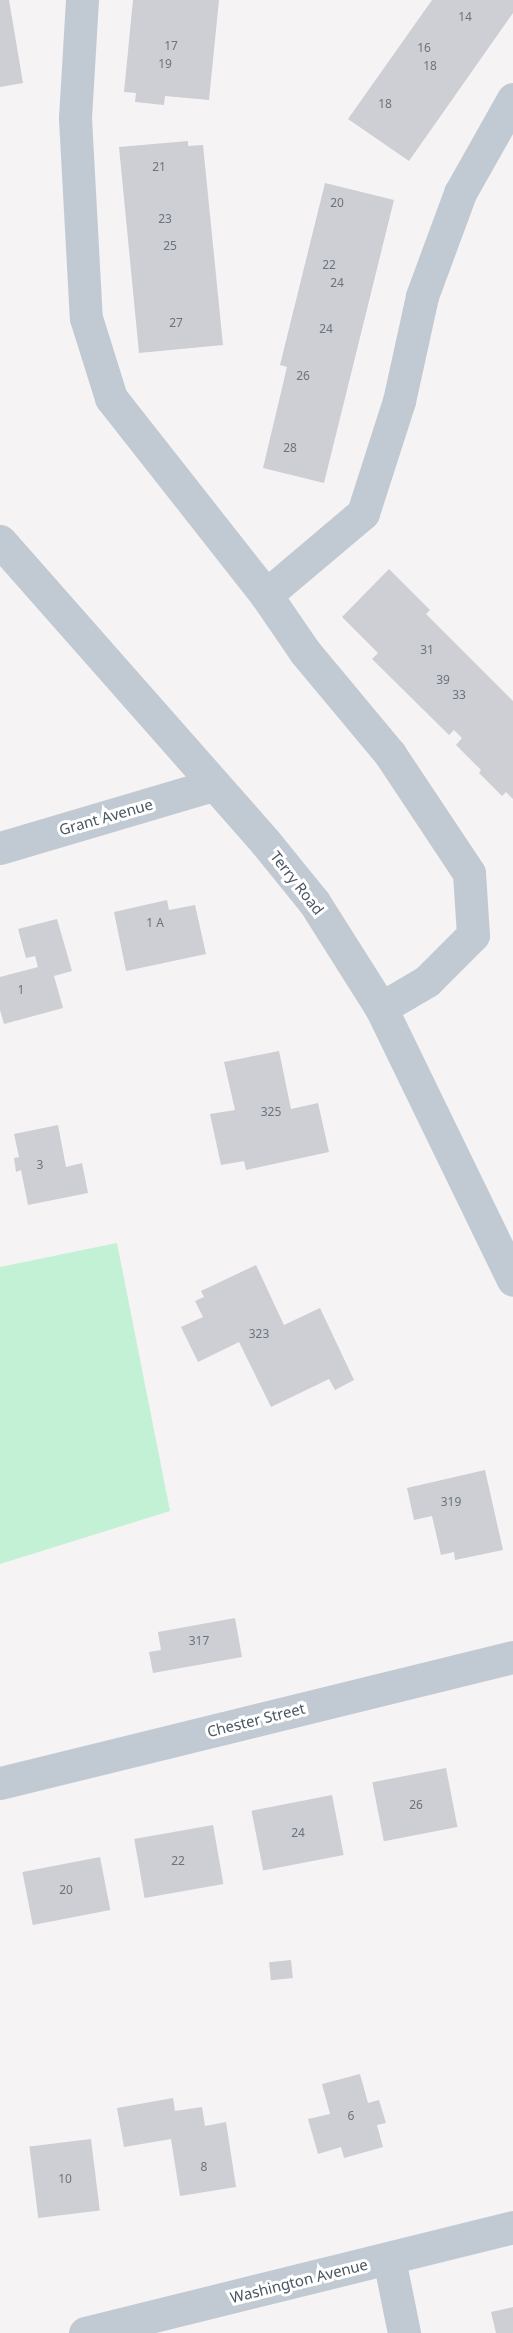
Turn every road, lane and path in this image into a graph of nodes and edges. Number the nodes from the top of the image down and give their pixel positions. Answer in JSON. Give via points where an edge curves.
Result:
{"nodes":[{"id":1,"x":82,"y":0,"type":"edge"},
{"id":2,"x":513,"y":99,"type":"edge"},
{"id":3,"x":0,"y":541,"type":"edge"},
{"id":4,"x":266,"y":595,"type":"junction"},
{"id":5,"x":213,"y":785,"type":"junction"},
{"id":6,"x":0,"y":848,"type":"edge"},
{"id":7,"x":381,"y":1008,"type":"junction"},
{"id":8,"x":513,"y":1280,"type":"edge"},
{"id":9,"x":513,"y":1657,"type":"edge"},
{"id":10,"x":0,"y":1783,"type":"edge"},
{"id":11,"x":513,"y":2228,"type":"edge"},
{"id":12,"x":389,"y":2259,"type":"junction"},
{"id":13,"x":85,"y":2333,"type":"edge"},
{"id":14,"x":404,"y":2333,"type":"edge"}],
"edges":[{"from":1,"to":4,"type":"street","via":[[75,118],[86,318],[111,398]]},
{"from":2,"to":4,"type":"street","via":[[460,194],[422,296],[399,401],[363,513]]},
{"from":3,"to":5,"type":"street","name":"Terry Road"},
{"from":4,"to":7,"type":"street","via":[[305,652],[390,754],[469,873],[473,935],[427,981]]},
{"from":5,"to":6,"type":"street","name":"Grant Avenue"},
{"from":5,"to":7,"type":"street","name":"Terry Road","via":[[314,902]]},
{"from":7,"to":8,"type":"street","name":"Terry Road"},
{"from":9,"to":10,"type":"street","name":"Chester Street"},
{"from":11,"to":12,"type":"street","name":"Washington Avenue"},
{"from":12,"to":13,"type":"street","name":"Washington Avenue"},
{"from":12,"to":14,"type":"street"}]}
